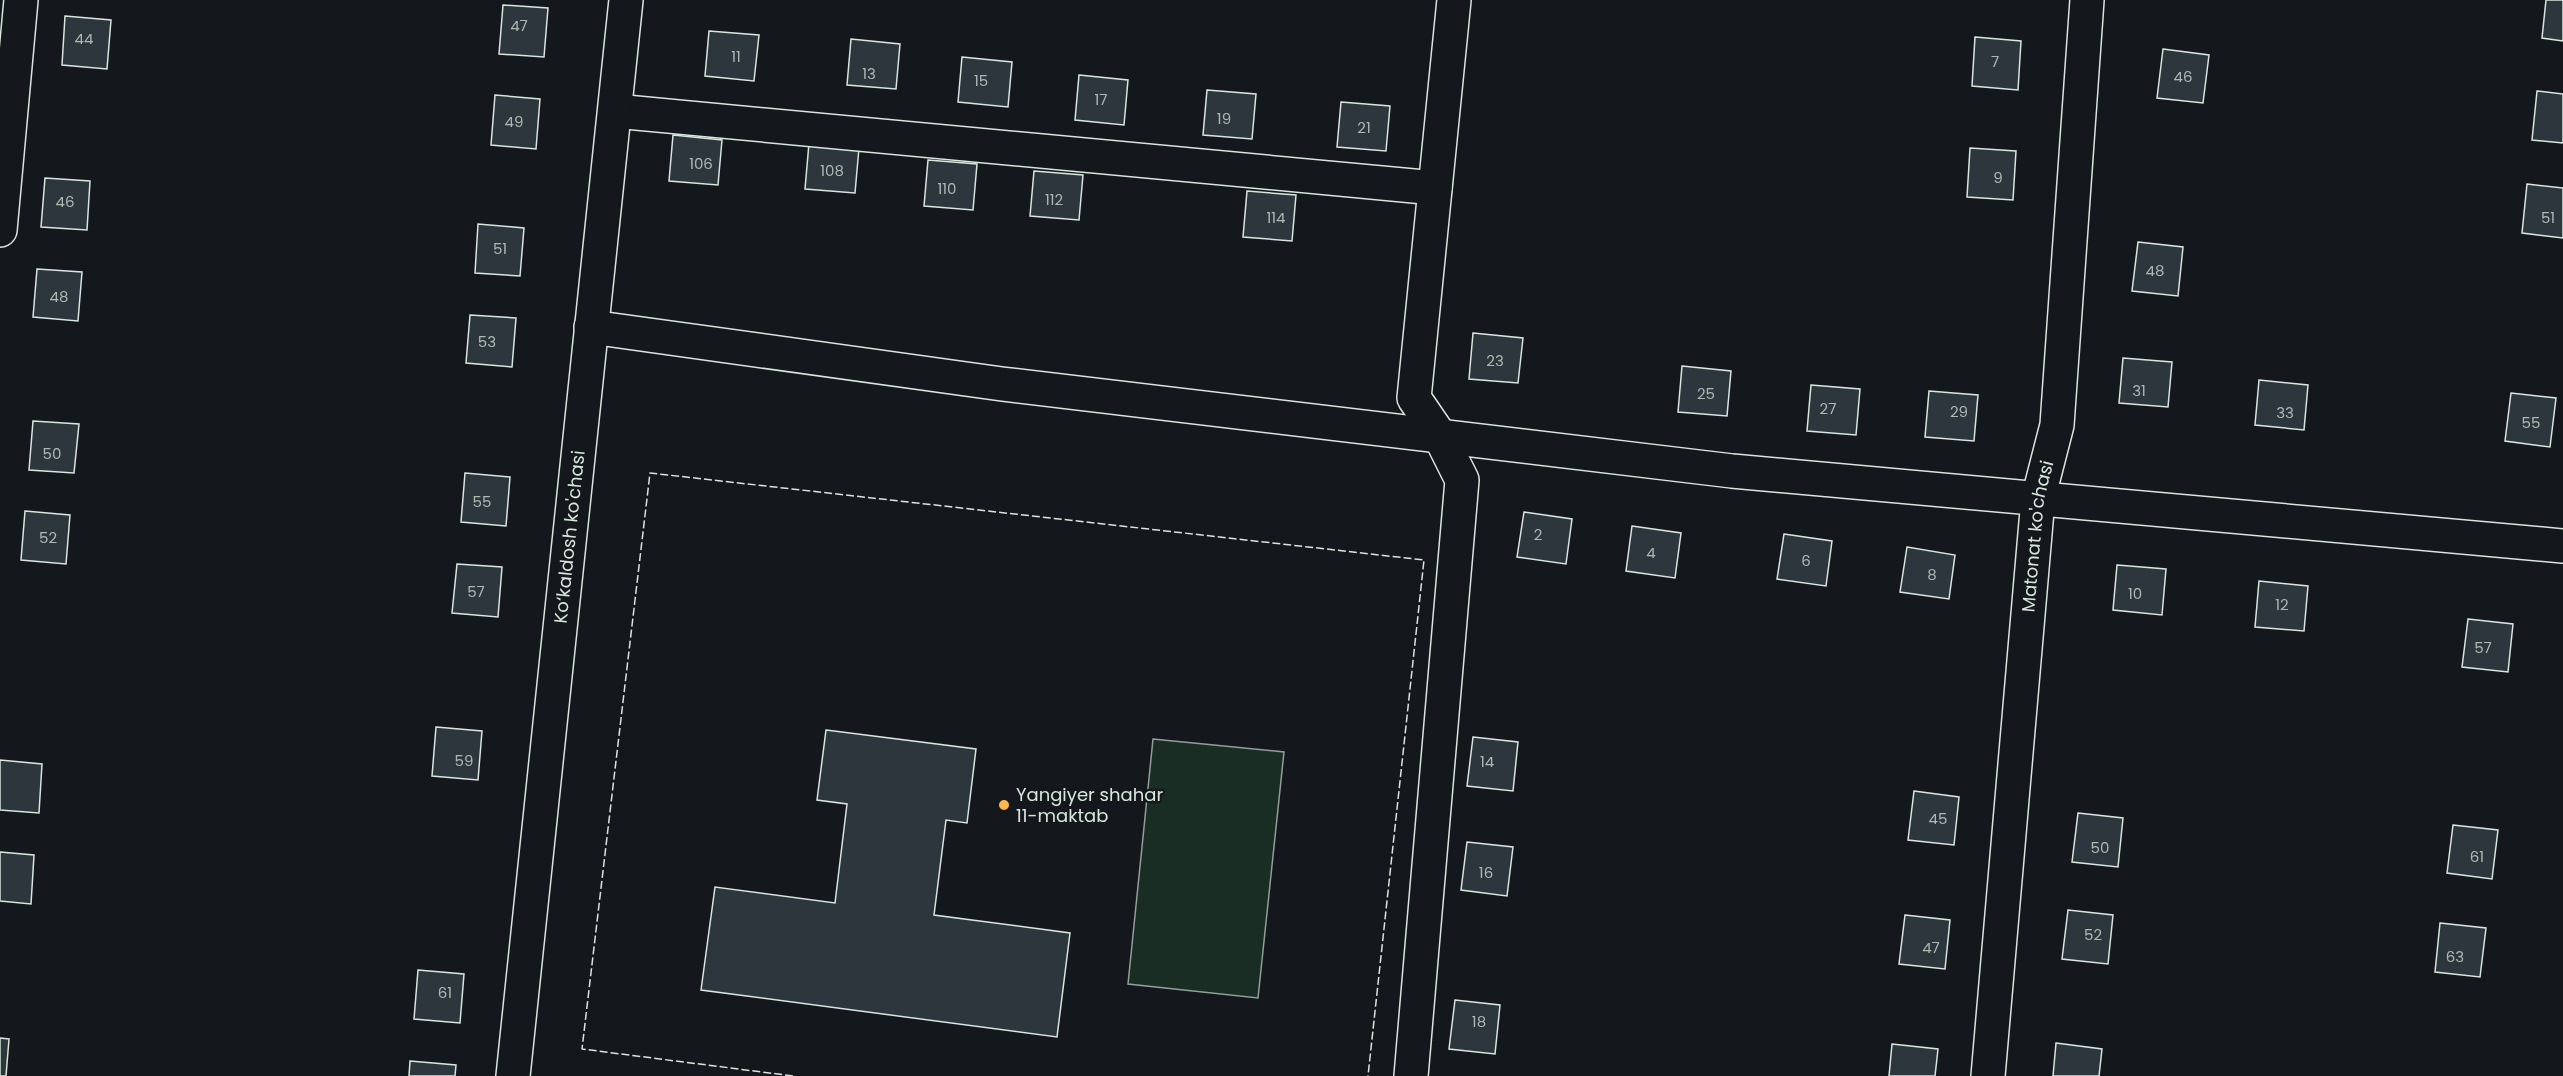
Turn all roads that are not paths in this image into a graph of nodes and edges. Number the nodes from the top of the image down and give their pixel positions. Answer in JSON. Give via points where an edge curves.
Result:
{"nodes":[{"id":1,"x":21,"y":0,"type":"edge"},
{"id":2,"x":627,"y":0,"type":"edge"},
{"id":3,"x":1454,"y":0,"type":"edge"},
{"id":4,"x":2088,"y":0,"type":"edge"},
{"id":5,"x":615,"y":111,"type":"junction"},
{"id":6,"x":1435,"y":188,"type":"junction"},
{"id":7,"x":0,"y":230,"type":"edge"},
{"id":8,"x":591,"y":327,"type":"junction"},
{"id":9,"x":1440,"y":436,"type":"junction"},
{"id":10,"x":2038,"y":499,"type":"junction"},
{"id":11,"x":2563,"y":546,"type":"edge"},
{"id":12,"x":513,"y":1076,"type":"edge"},
{"id":13,"x":1411,"y":1076,"type":"edge"},
{"id":14,"x":1988,"y":1076,"type":"edge"}],
"edges":[{"from":1,"to":7,"type":"street"},
{"from":2,"to":5,"type":"street","name":"Ko‘kaldosh ko'chasi"},
{"from":3,"to":6,"type":"street"},
{"from":4,"to":10,"type":"street","name":"Matonat ko'chasi","via":[[2057,424]]},
{"from":5,"to":6,"type":"street"},
{"from":5,"to":8,"type":"street","name":"Ko‘kaldosh ko'chasi"},
{"from":6,"to":9,"type":"street","via":[[1414,398]]},
{"from":8,"to":9,"type":"street","via":[[1002,384]]},
{"from":8,"to":12,"type":"street","name":"Ko‘kaldosh ko'chasi"},
{"from":9,"to":10,"type":"street","via":[[1732,471]]},
{"from":9,"to":13,"type":"street","via":[[1461,480]]},
{"from":10,"to":11,"type":"street"},
{"from":10,"to":14,"type":"street","name":"Matonat ko'chasi"}]}
